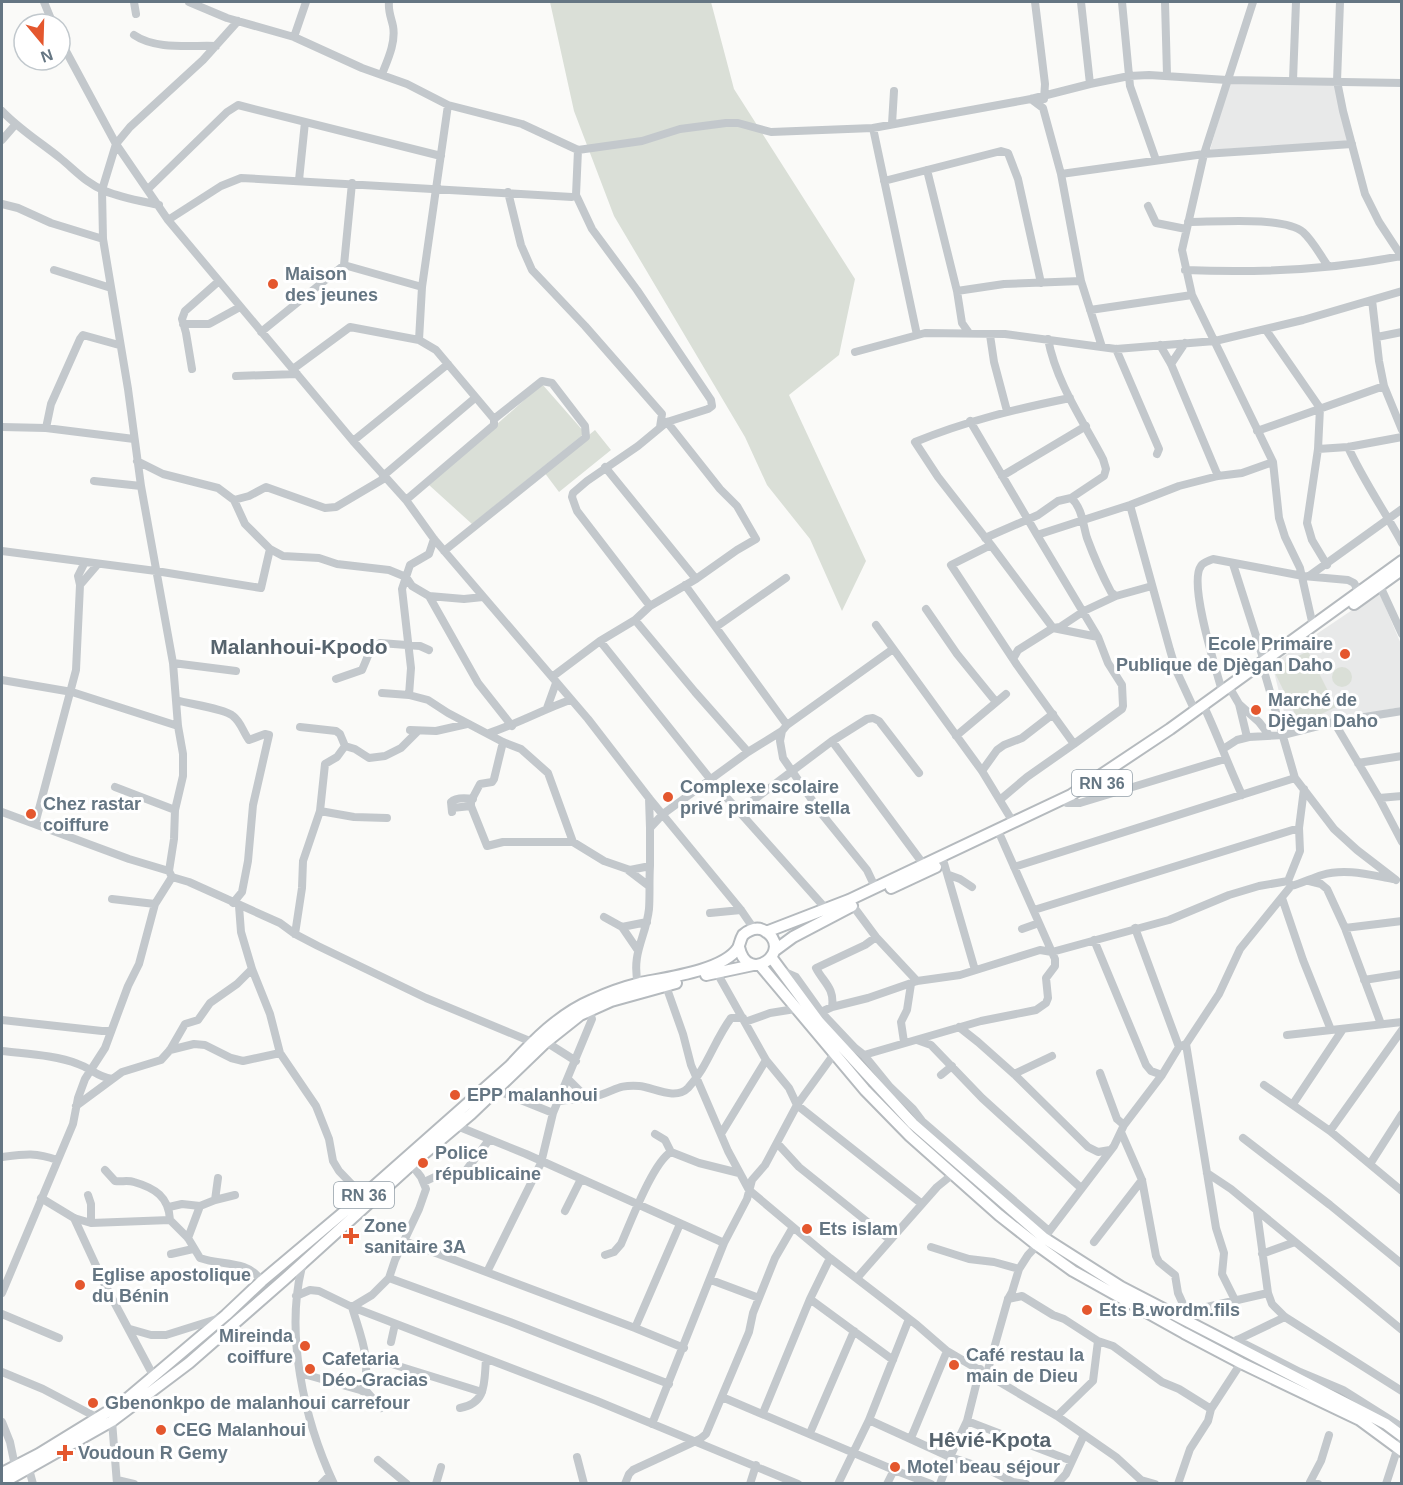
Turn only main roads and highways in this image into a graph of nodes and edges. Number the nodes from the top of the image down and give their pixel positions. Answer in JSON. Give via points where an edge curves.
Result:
{"nodes":[{"id":1,"x":1401,"y":561,"type":"edge"},
{"id":2,"x":1401,"y":570,"type":"edge"},
{"id":3,"x":1263,"y":665,"type":"junction"},
{"id":4,"x":1200,"y":711,"type":"junction"},
{"id":5,"x":766,"y":932,"type":"junction"},
{"id":6,"x":739,"y":947,"type":"junction"},
{"id":7,"x":773,"y":954,"type":"junction"},
{"id":8,"x":757,"y":965,"type":"junction"},
{"id":9,"x":1043,"y":1238,"type":"junction"},
{"id":10,"x":1401,"y":1435,"type":"edge"},
{"id":11,"x":1400,"y":1450,"type":"edge"},
{"id":12,"x":2,"y":1473,"type":"edge"},
{"id":13,"x":2,"y":1483,"type":"edge"}],
"edges":[{"from":1,"to":3,"type":"main road","number":"RN 36"},
{"from":2,"to":3,"type":"main road","number":"RN 36"},
{"from":3,"to":4,"type":"main road","number":"RN 36"},
{"from":4,"to":5,"type":"main road","number":"RN 36","via":[[1071,795],[827,910]]},
{"from":4,"to":7,"type":"main road","number":"RN 36","via":[[1125,768],[1067,803],[853,906],[793,937]]},
{"from":5,"to":6,"type":"main road","number":"RN 36","via":[[754,929],[743,935]]},
{"from":5,"to":7,"type":"main road","via":[[774,941]]},
{"from":6,"to":8,"type":"main road","via":[[743,959]]},
{"from":6,"to":12,"type":"main road","number":"RN 36","via":[[713,965],[638,984],[570,1012],[122,1403]]},
{"from":7,"to":8,"type":"main road","number":"RN 36"},
{"from":7,"to":9,"type":"main road","via":[[780,970],[819,1022],[913,1124]]},
{"from":8,"to":9,"type":"main road","via":[[910,1136],[999,1215]]},
{"from":8,"to":13,"type":"main road","number":"RN 36","via":[[716,971],[589,1010],[546,1042],[189,1363],[112,1421]]},
{"from":9,"to":10,"type":"main road","via":[[1121,1287],[1181,1314]]},
{"from":9,"to":11,"type":"main road","via":[[1073,1270],[1241,1363],[1360,1420]]}]}
